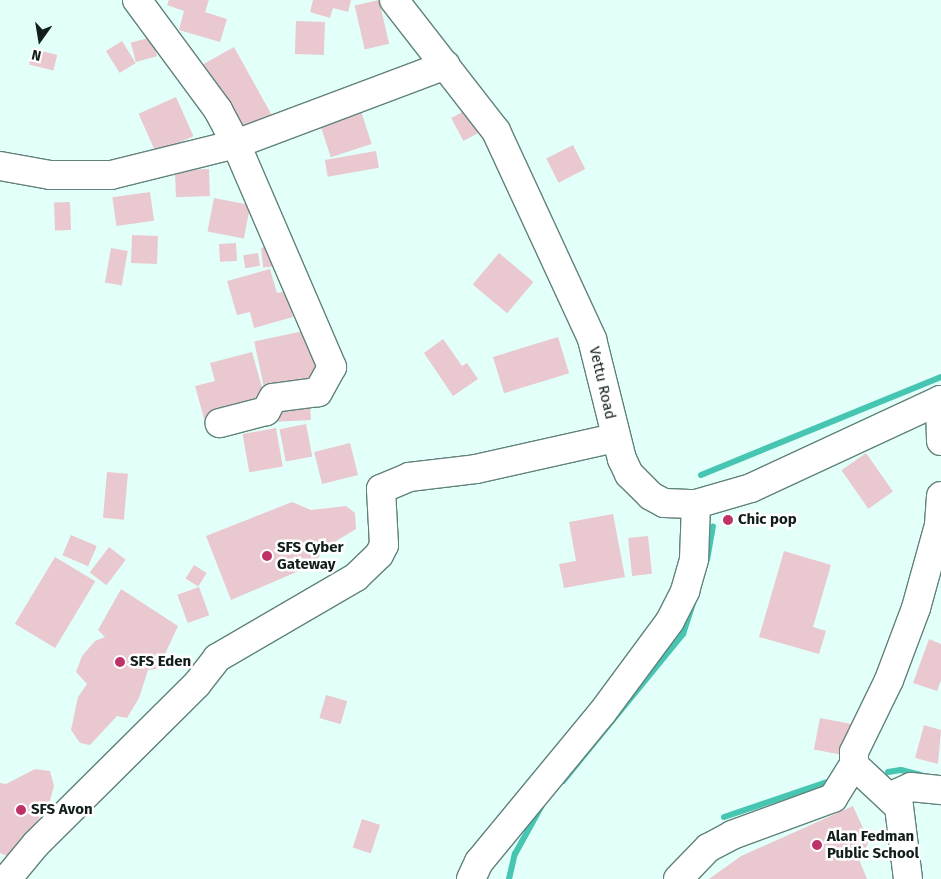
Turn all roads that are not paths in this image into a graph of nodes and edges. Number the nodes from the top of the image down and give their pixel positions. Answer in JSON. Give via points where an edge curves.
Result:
{"nodes":[{"id":1,"x":137,"y":0,"type":"edge"},
{"id":2,"x":394,"y":0,"type":"edge"},
{"id":3,"x":446,"y":65,"type":"junction"},
{"id":4,"x":236,"y":144,"type":"junction"},
{"id":5,"x":0,"y":166,"type":"edge"},
{"id":6,"x":940,"y":400,"type":"edge"},
{"id":7,"x":220,"y":423,"type":"dead end"},
{"id":8,"x":615,"y":438,"type":"junction"},
{"id":9,"x":941,"y":441,"type":"edge"},
{"id":10,"x":941,"y":496,"type":"edge"},
{"id":11,"x":696,"y":504,"type":"junction"},
{"id":12,"x":854,"y":766,"type":"junction"},
{"id":13,"x":941,"y":790,"type":"edge"},
{"id":14,"x":891,"y":796,"type":"junction"},
{"id":15,"x":7,"y":879,"type":"edge"},
{"id":16,"x":471,"y":879,"type":"edge"},
{"id":17,"x":678,"y":879,"type":"edge"},
{"id":18,"x":908,"y":879,"type":"edge"}],
"edges":[{"from":1,"to":4,"type":"street","via":[[218,110]]},
{"from":2,"to":3,"type":"street","name":"Vettu Road"},
{"from":3,"to":4,"type":"street"},
{"from":3,"to":8,"type":"street","name":"Vettu Road","via":[[496,131],[588,330]]},
{"from":4,"to":5,"type":"street","via":[[111,175],[50,175]]},
{"from":4,"to":7,"type":"street","via":[[332,367],[318,392],[273,398],[266,411]]},
{"from":6,"to":9,"type":"street"},
{"from":6,"to":11,"type":"street","name":"Vettu Road","via":[[751,488]]},
{"from":8,"to":11,"type":"street","name":"Vettu Road","via":[[626,466],[640,487],[664,503]]},
{"from":8,"to":15,"type":"street","via":[[476,469],[410,477],[382,489],[384,546],[379,555],[356,577],[217,658],[198,684],[36,844]]},
{"from":10,"to":12,"type":"street","via":[[939,526],[916,608],[889,680],[858,739]]},
{"from":11,"to":16,"type":"street","via":[[694,559],[685,591],[670,621],[602,713],[479,862]]},
{"from":12,"to":14,"type":"street"},
{"from":12,"to":17,"type":"street","via":[[833,798],[732,835],[708,848]]},
{"from":13,"to":14,"type":"street","via":[[911,787]]},
{"from":14,"to":18,"type":"street","via":[[899,807]]}]}
